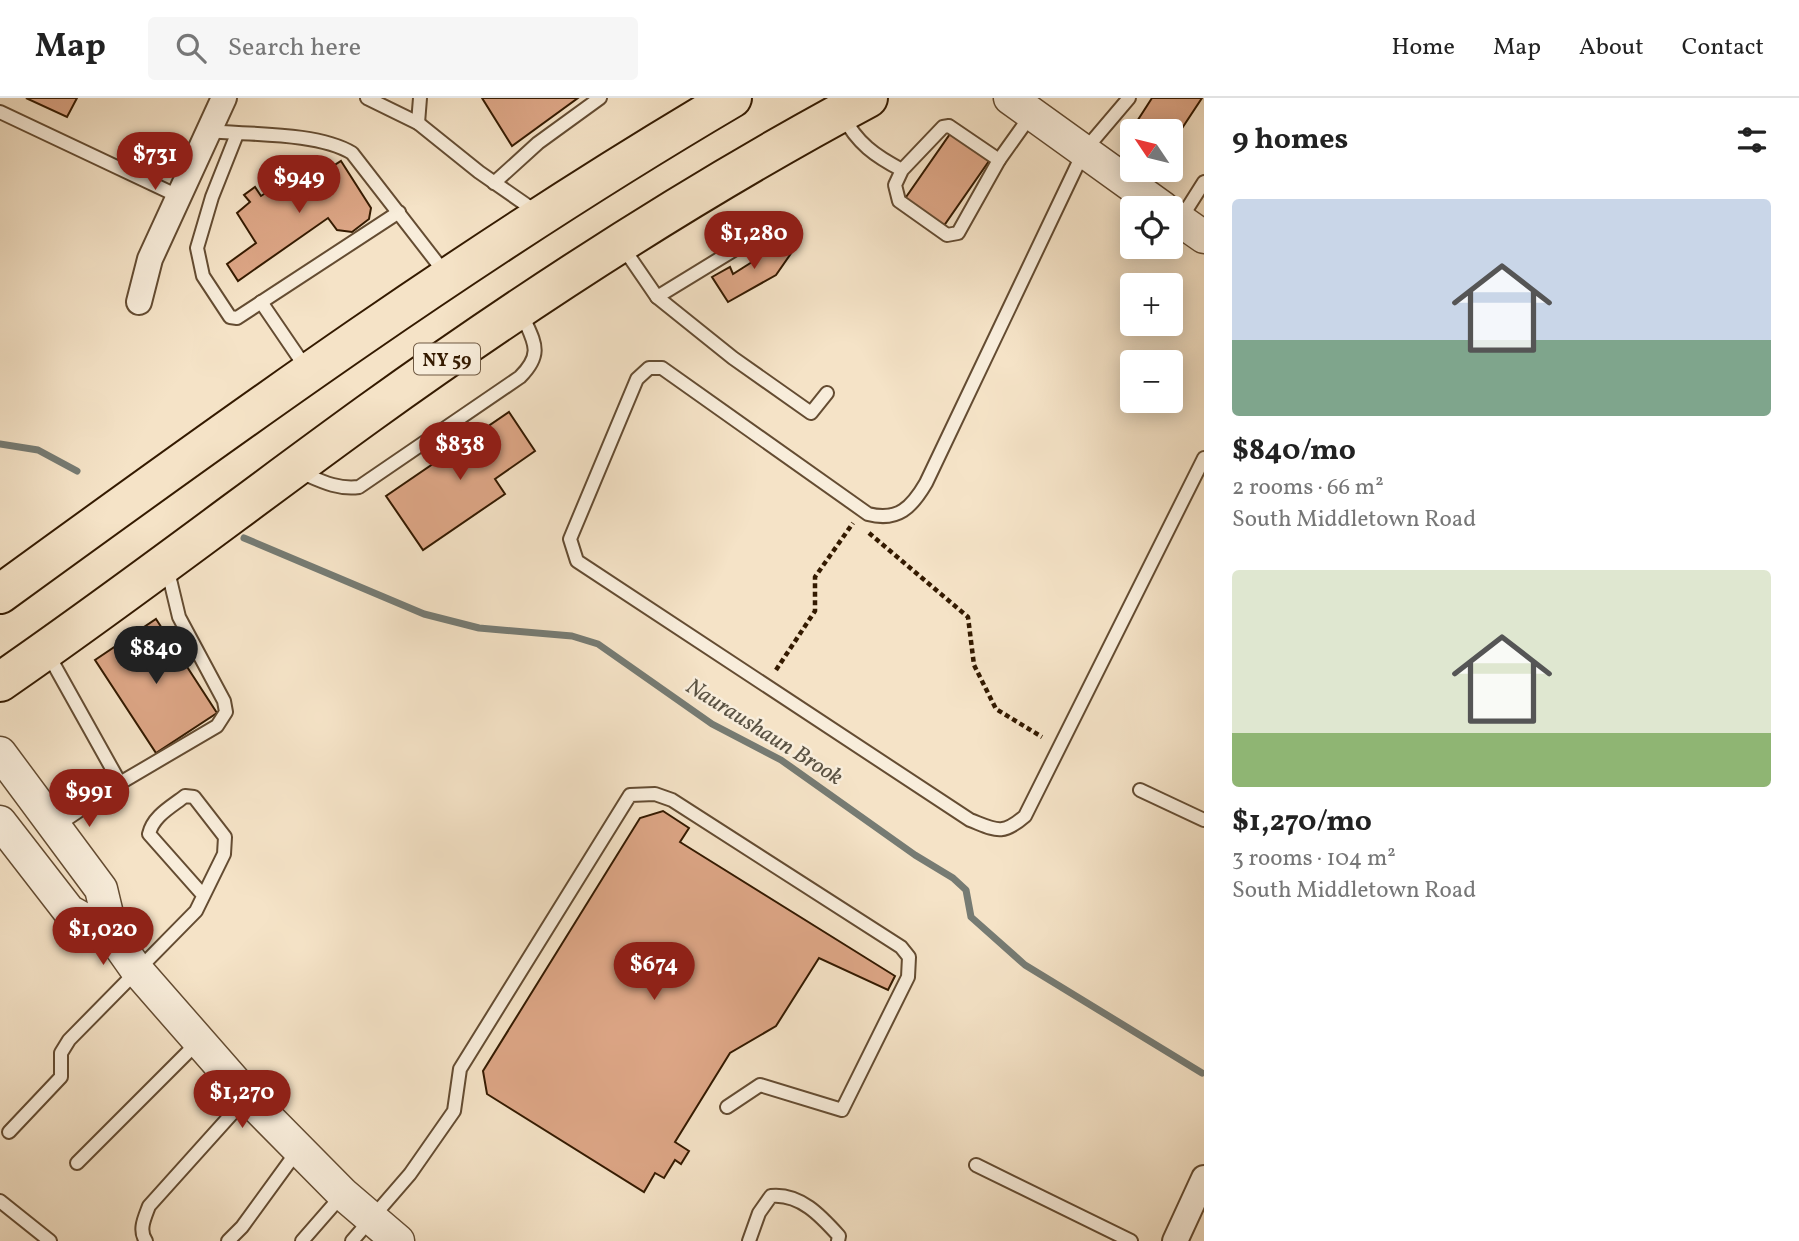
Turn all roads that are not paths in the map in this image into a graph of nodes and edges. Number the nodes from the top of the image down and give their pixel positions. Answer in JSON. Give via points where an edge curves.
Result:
{"nodes":[{"id":1,"x":224,"y":98,"type":"edge"},
{"id":2,"x":367,"y":98,"type":"edge"},
{"id":3,"x":420,"y":98,"type":"edge"},
{"id":4,"x":600,"y":98,"type":"edge"},
{"id":5,"x":732,"y":98,"type":"edge"},
{"id":6,"x":1129,"y":98,"type":"edge"},
{"id":7,"x":855,"y":105,"type":"edge"},
{"id":8,"x":1021,"y":106,"type":"edge"},
{"id":9,"x":0,"y":112,"type":"edge"},
{"id":10,"x":418,"y":124,"type":"junction"},
{"id":11,"x":208,"y":131,"type":"junction"},
{"id":12,"x":237,"y":134,"type":"junction"},
{"id":13,"x":1084,"y":151,"type":"junction"},
{"id":14,"x":999,"y":160,"type":"junction"},
{"id":15,"x":902,"y":170,"type":"junction"},
{"id":16,"x":495,"y":183,"type":"junction"},
{"id":17,"x":1204,"y":183,"type":"edge"},
{"id":18,"x":180,"y":191,"type":"junction"},
{"id":19,"x":1146,"y":196,"type":"edge"},
{"id":20,"x":212,"y":197,"type":"junction"},
{"id":21,"x":400,"y":212,"type":"junction"},
{"id":22,"x":1183,"y":214,"type":"edge"},
{"id":23,"x":541,"y":215,"type":"junction"},
{"id":24,"x":760,"y":234,"type":"dead end"},
{"id":25,"x":620,"y":243,"type":"junction"},
{"id":26,"x":448,"y":276,"type":"junction"},
{"id":27,"x":657,"y":298,"type":"junction"},
{"id":28,"x":139,"y":302,"type":"dead end"},
{"id":29,"x":261,"y":302,"type":"junction"},
{"id":30,"x":520,"y":309,"type":"junction"},
{"id":31,"x":309,"y":371,"type":"junction"},
{"id":32,"x":827,"y":393,"type":"dead end"},
{"id":33,"x":1204,"y":458,"type":"edge"},
{"id":34,"x":293,"y":469,"type":"junction"},
{"id":35,"x":166,"y":561,"type":"junction"},
{"id":36,"x":0,"y":594,"type":"edge"},
{"id":37,"x":45,"y":649,"type":"junction"},
{"id":38,"x":0,"y":682,"type":"edge"},
{"id":39,"x":0,"y":753,"type":"edge"},
{"id":40,"x":120,"y":783,"type":"junction"},
{"id":41,"x":1140,"y":790,"type":"dead end"},
{"id":42,"x":1204,"y":820,"type":"edge"},
{"id":43,"x":0,"y":822,"type":"edge"},
{"id":44,"x":54,"y":827,"type":"junction"},
{"id":45,"x":203,"y":895,"type":"junction"},
{"id":46,"x":112,"y":935,"type":"junction"},
{"id":47,"x":136,"y":968,"type":"junction"},
{"id":48,"x":197,"y":1043,"type":"junction"},
{"id":49,"x":247,"y":1097,"type":"junction"},
{"id":50,"x":727,"y":1107,"type":"dead end"},
{"id":51,"x":9,"y":1132,"type":"dead end"},
{"id":52,"x":299,"y":1149,"type":"junction"},
{"id":53,"x":78,"y":1163,"type":"dead end"},
{"id":54,"x":976,"y":1165,"type":"dead end"},
{"id":55,"x":1204,"y":1178,"type":"edge"},
{"id":56,"x":343,"y":1194,"type":"junction"},
{"id":57,"x":0,"y":1201,"type":"edge"},
{"id":58,"x":361,"y":1230,"type":"edge"},
{"id":59,"x":50,"y":1241,"type":"edge"},
{"id":60,"x":146,"y":1241,"type":"edge"},
{"id":61,"x":228,"y":1241,"type":"edge"},
{"id":62,"x":302,"y":1241,"type":"edge"},
{"id":63,"x":398,"y":1241,"type":"edge"},
{"id":64,"x":749,"y":1241,"type":"edge"},
{"id":65,"x":838,"y":1241,"type":"edge"},
{"id":66,"x":1130,"y":1241,"type":"edge"},
{"id":67,"x":1175,"y":1241,"type":"edge"}],
"edges":[{"from":1,"to":11,"type":"street"},
{"from":2,"to":10,"type":"lane"},
{"from":3,"to":10,"type":"lane"},
{"from":4,"to":16,"type":"lane","via":[[538,142]]},
{"from":5,"to":23,"type":"main road"},
{"from":6,"to":13,"type":"lane"},
{"from":7,"to":15,"type":"lane","via":[[853,136],[873,155]]},
{"from":7,"to":25,"type":"main road","number":"NY 59"},
{"from":8,"to":13,"type":"street"},
{"from":8,"to":14,"type":"lane"},
{"from":9,"to":18,"type":"lane"},
{"from":10,"to":16,"type":"lane"},
{"from":11,"to":12,"type":"lane"},
{"from":11,"to":18,"type":"street"},
{"from":12,"to":20,"type":"lane"},
{"from":12,"to":21,"type":"lane","via":[[306,139],[344,148]]},
{"from":13,"to":19,"type":"street"},
{"from":13,"to":33,"type":"lane","via":[[926,483],[901,514],[882,518],[868,514],[662,368],[649,368],[637,379],[570,539],[577,561],[970,820],[997,831],[1010,830],[1025,816]]},
{"from":14,"to":15,"type":"lane","via":[[950,126],[943,127]]},
{"from":14,"to":15,"type":"lane","via":[[958,233],[947,235],[899,201],[895,185]]},
{"from":16,"to":23,"type":"lane"},
{"from":17,"to":22,"type":"lane"},
{"from":18,"to":20,"type":"lane"},
{"from":18,"to":28,"type":"street","via":[[150,259]]},
{"from":20,"to":29,"type":"lane","via":[[197,248],[203,276],[230,317],[237,318]]},
{"from":21,"to":26,"type":"lane"},
{"from":21,"to":29,"type":"lane"},
{"from":23,"to":26,"type":"main road"},
{"from":24,"to":27,"type":"lane"},
{"from":25,"to":27,"type":"lane"},
{"from":25,"to":30,"type":"main road","number":"NY 59"},
{"from":26,"to":31,"type":"main road"},
{"from":27,"to":32,"type":"lane","via":[[811,413]]},
{"from":29,"to":31,"type":"lane"},
{"from":30,"to":34,"type":"main road","number":"NY 59"},
{"from":30,"to":34,"type":"lane","via":[[537,354],[520,377],[359,487],[330,485]]},
{"from":31,"to":36,"type":"main road"},
{"from":34,"to":35,"type":"main road","number":"NY 59"},
{"from":35,"to":37,"type":"main road","number":"NY 59"},
{"from":35,"to":40,"type":"lane","via":[[179,617],[226,712],[217,726]]},
{"from":37,"to":38,"type":"main road","number":"NY 59"},
{"from":37,"to":40,"type":"lane"},
{"from":39,"to":44,"type":"street"},
{"from":40,"to":44,"type":"lane"},
{"from":41,"to":42,"type":"lane"},
{"from":43,"to":46,"type":"street","via":[[69,911]]},
{"from":44,"to":46,"type":"street","via":[[101,889]]},
{"from":45,"to":45,"type":"lane","via":[[224,853],[225,837],[194,797],[186,796],[158,817],[149,835]]},
{"from":45,"to":47,"type":"lane","via":[[182,926]]},
{"from":46,"to":47,"type":"street"},
{"from":47,"to":48,"type":"street"},
{"from":47,"to":51,"type":"lane","via":[[69,1040],[61,1053],[61,1077]]},
{"from":48,"to":49,"type":"street"},
{"from":48,"to":53,"type":"lane"},
{"from":49,"to":52,"type":"street"},
{"from":49,"to":60,"type":"lane","via":[[149,1206],[142,1225]]},
{"from":50,"to":58,"type":"lane","via":[[760,1085],[842,1111],[908,977],[909,957],[901,947],[672,800],[655,794],[630,795],[460,1069],[454,1111],[410,1174]]},
{"from":52,"to":56,"type":"street"},
{"from":52,"to":61,"type":"lane"},
{"from":54,"to":66,"type":"lane"},
{"from":55,"to":67,"type":"street"},
{"from":56,"to":58,"type":"street"},
{"from":56,"to":62,"type":"lane"},
{"from":57,"to":59,"type":"lane"},
{"from":58,"to":63,"type":"street"},
{"from":64,"to":65,"type":"lane","via":[[759,1213],[771,1196],[780,1195],[796,1199],[820,1215],[839,1236]]}]}
